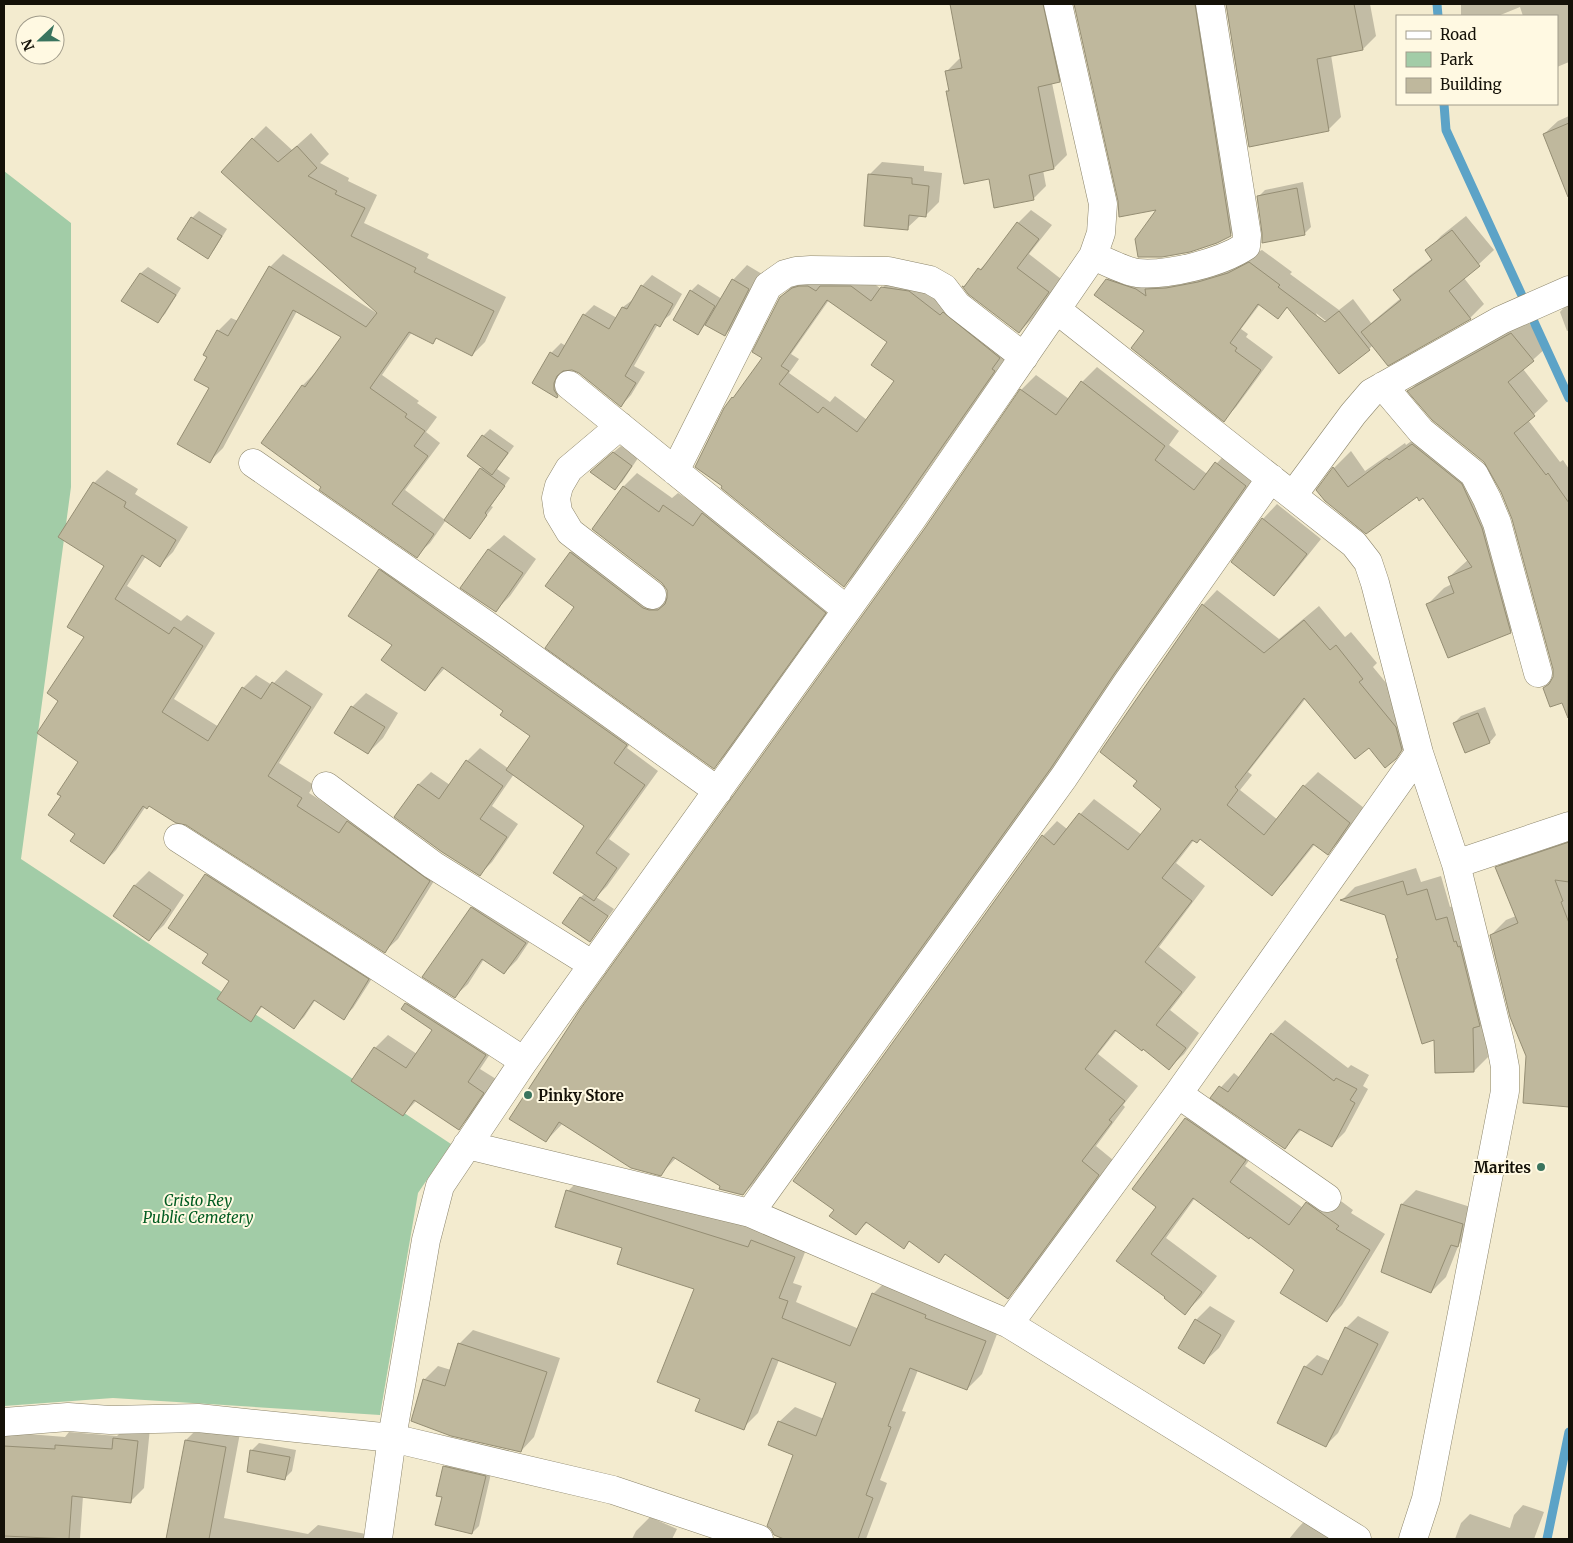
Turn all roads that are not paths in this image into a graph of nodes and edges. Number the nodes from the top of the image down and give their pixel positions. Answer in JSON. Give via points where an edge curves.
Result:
{"nodes":[{"id":1,"x":1058,"y":4,"type":"edge"},
{"id":2,"x":1210,"y":4,"type":"edge"},
{"id":3,"x":1093,"y":256,"type":"junction"},
{"id":4,"x":1564,"y":292,"type":"edge"},
{"id":5,"x":1057,"y":310,"type":"junction"},
{"id":6,"x":1024,"y":357,"type":"junction"},
{"id":7,"x":569,"y":386,"type":"dead end"},
{"id":8,"x":1383,"y":386,"type":"junction"},
{"id":9,"x":620,"y":426,"type":"junction"},
{"id":10,"x":252,"y":463,"type":"dead end"},
{"id":11,"x":675,"y":471,"type":"junction"},
{"id":12,"x":1271,"y":478,"type":"junction"},
{"id":13,"x":1293,"y":495,"type":"junction"},
{"id":14,"x":652,"y":595,"type":"dead end"},
{"id":15,"x":847,"y":610,"type":"junction"},
{"id":16,"x":1538,"y":673,"type":"dead end"},
{"id":17,"x":1419,"y":753,"type":"junction"},
{"id":18,"x":326,"y":786,"type":"dead end"},
{"id":19,"x":718,"y":791,"type":"junction"},
{"id":20,"x":1569,"y":826,"type":"edge"},
{"id":21,"x":178,"y":838,"type":"dead end"},
{"id":22,"x":1456,"y":864,"type":"junction"},
{"id":23,"x":593,"y":965,"type":"junction"},
{"id":24,"x":524,"y":1061,"type":"junction"},
{"id":25,"x":1178,"y":1094,"type":"junction"},
{"id":26,"x":467,"y":1145,"type":"junction"},
{"id":27,"x":1327,"y":1198,"type":"dead end"},
{"id":28,"x":750,"y":1213,"type":"junction"},
{"id":29,"x":1009,"y":1324,"type":"junction"},
{"id":30,"x":4,"y":1422,"type":"edge"},
{"id":31,"x":392,"y":1438,"type":"junction"},
{"id":32,"x":378,"y":1539,"type":"edge"},
{"id":33,"x":759,"y":1539,"type":"edge"},
{"id":34,"x":1357,"y":1539,"type":"edge"},
{"id":35,"x":1413,"y":1539,"type":"edge"}],
"edges":[{"from":1,"to":3,"type":"street","via":[[1103,204],[1101,233]]},
{"from":2,"to":3,"type":"street","via":[[1247,235],[1246,246],[1204,265],[1169,272],[1136,273]]},
{"from":3,"to":5,"type":"street"},
{"from":4,"to":8,"type":"street","via":[[1501,320]]},
{"from":5,"to":6,"type":"street"},
{"from":5,"to":12,"type":"street"},
{"from":6,"to":11,"type":"street","via":[[957,305],[944,288],[930,280],[888,271],[811,270],[785,274],[768,286]]},
{"from":6,"to":15,"type":"street"},
{"from":7,"to":9,"type":"street"},
{"from":8,"to":13,"type":"street","via":[[1371,393],[1353,414]]},
{"from":8,"to":16,"type":"street","via":[[1420,431],[1474,474],[1497,523]]},
{"from":9,"to":11,"type":"street"},
{"from":9,"to":14,"type":"street","via":[[569,469],[559,486],[556,498],[558,512],[570,532]]},
{"from":10,"to":19,"type":"street","via":[[498,633]]},
{"from":11,"to":15,"type":"street"},
{"from":12,"to":13,"type":"street"},
{"from":12,"to":28,"type":"street","via":[[1064,777]]},
{"from":13,"to":17,"type":"street","via":[[1354,544],[1368,562]]},
{"from":15,"to":19,"type":"street"},
{"from":17,"to":22,"type":"street"},
{"from":17,"to":25,"type":"street"},
{"from":18,"to":23,"type":"street","via":[[433,865]]},
{"from":19,"to":23,"type":"street"},
{"from":20,"to":22,"type":"street"},
{"from":21,"to":24,"type":"street"},
{"from":22,"to":35,"type":"street","via":[[1501,1046],[1505,1091],[1426,1498]]},
{"from":23,"to":24,"type":"street"},
{"from":24,"to":26,"type":"street"},
{"from":25,"to":27,"type":"street"},
{"from":25,"to":29,"type":"street"},
{"from":26,"to":28,"type":"street"},
{"from":26,"to":31,"type":"street","via":[[440,1186],[426,1240]]},
{"from":28,"to":29,"type":"street"},
{"from":29,"to":34,"type":"street"},
{"from":30,"to":31,"type":"street","via":[[68,1417],[110,1420],[198,1418]]},
{"from":31,"to":32,"type":"street"},
{"from":31,"to":33,"type":"street","via":[[613,1490]]}]}
